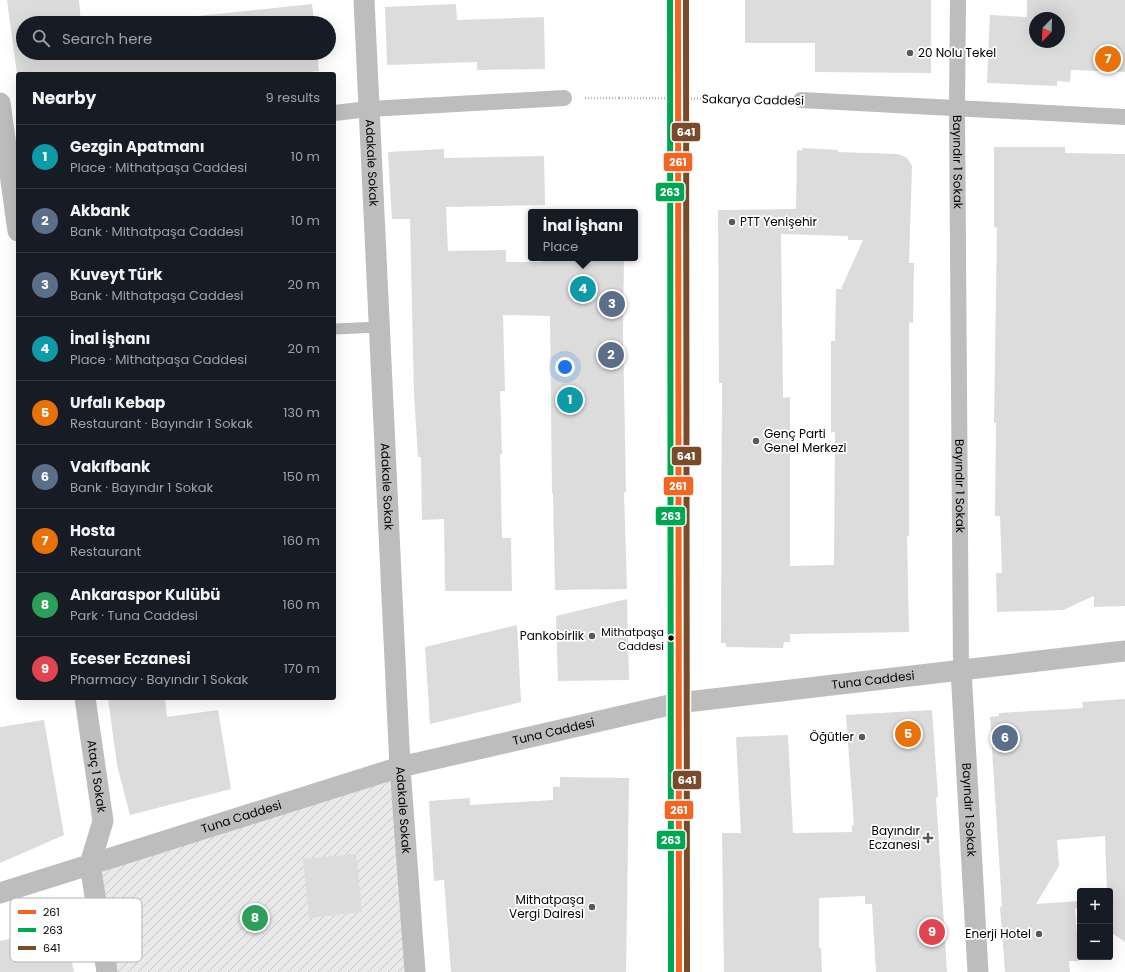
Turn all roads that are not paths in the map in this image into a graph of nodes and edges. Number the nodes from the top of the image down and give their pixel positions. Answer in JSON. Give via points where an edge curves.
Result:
{"nodes":[{"id":1,"x":364,"y":0,"type":"edge"},
{"id":2,"x":678,"y":0,"type":"edge"},
{"id":3,"x":958,"y":0,"type":"edge"},
{"id":4,"x":564,"y":98,"type":"road end"},
{"id":5,"x":801,"y":100,"type":"road end"},
{"id":6,"x":0,"y":102,"type":"edge"},
{"id":7,"x":957,"y":108,"type":"junction"},
{"id":8,"x":369,"y":109,"type":"junction"},
{"id":9,"x":336,"y":113,"type":"edge"},
{"id":10,"x":1125,"y":117,"type":"edge"},
{"id":11,"x":8,"y":153,"type":"edge"},
{"id":12,"x":16,"y":215,"type":"edge"},
{"id":13,"x":379,"y":327,"type":"junction"},
{"id":14,"x":336,"y":329,"type":"edge"},
{"id":15,"x":1125,"y":651,"type":"edge"},
{"id":16,"x":961,"y":670,"type":"junction"},
{"id":17,"x":85,"y":700,"type":"edge"},
{"id":18,"x":678,"y":703,"type":"junction"},
{"id":19,"x":400,"y":767,"type":"junction"},
{"id":20,"x":90,"y":864,"type":"junction"},
{"id":21,"x":0,"y":893,"type":"edge"},
{"id":22,"x":95,"y":898,"type":"edge"},
{"id":23,"x":105,"y":962,"type":"edge"},
{"id":24,"x":107,"y":972,"type":"edge"},
{"id":25,"x":415,"y":972,"type":"edge"},
{"id":26,"x":679,"y":972,"type":"edge"},
{"id":27,"x":978,"y":972,"type":"edge"}],
"edges":[{"from":1,"to":8,"type":"street","name":"Adakale Sokak"},
{"from":2,"to":18,"type":"main road"},
{"from":3,"to":7,"type":"street","name":"Bayındır 1 Sokak"},
{"from":4,"to":8,"type":"street"},
{"from":5,"to":7,"type":"street","name":"Sakarya Caddesi"},
{"from":6,"to":11,"type":"street"},
{"from":7,"to":10,"type":"street","name":"Sakarya Caddesi"},
{"from":7,"to":16,"type":"street","name":"Bayındır 1 Sokak"},
{"from":8,"to":9,"type":"street"},
{"from":8,"to":13,"type":"street","name":"Adakale Sokak"},
{"from":11,"to":12,"type":"street"},
{"from":13,"to":14,"type":"lane"},
{"from":13,"to":19,"type":"street","name":"Adakale Sokak"},
{"from":15,"to":16,"type":"street","name":"Tuna Caddesi"},
{"from":16,"to":18,"type":"street","name":"Tuna Caddesi"},
{"from":16,"to":27,"type":"street","name":"Bayındır 1 Sokak"},
{"from":17,"to":20,"type":"street","name":"Ataç 1 Sokak","via":[[103,821]]},
{"from":18,"to":19,"type":"street","name":"Tuna Caddesi"},
{"from":18,"to":26,"type":"main road"},
{"from":19,"to":20,"type":"street","name":"Tuna Caddesi"},
{"from":19,"to":25,"type":"street","name":"Adakale Sokak"},
{"from":20,"to":21,"type":"street","name":"Tuna Caddesi"},
{"from":20,"to":22,"type":"street","name":"Ataç 1 Sokak"},
{"from":23,"to":24,"type":"street","name":"Ataç 1 Sokak"}]}
